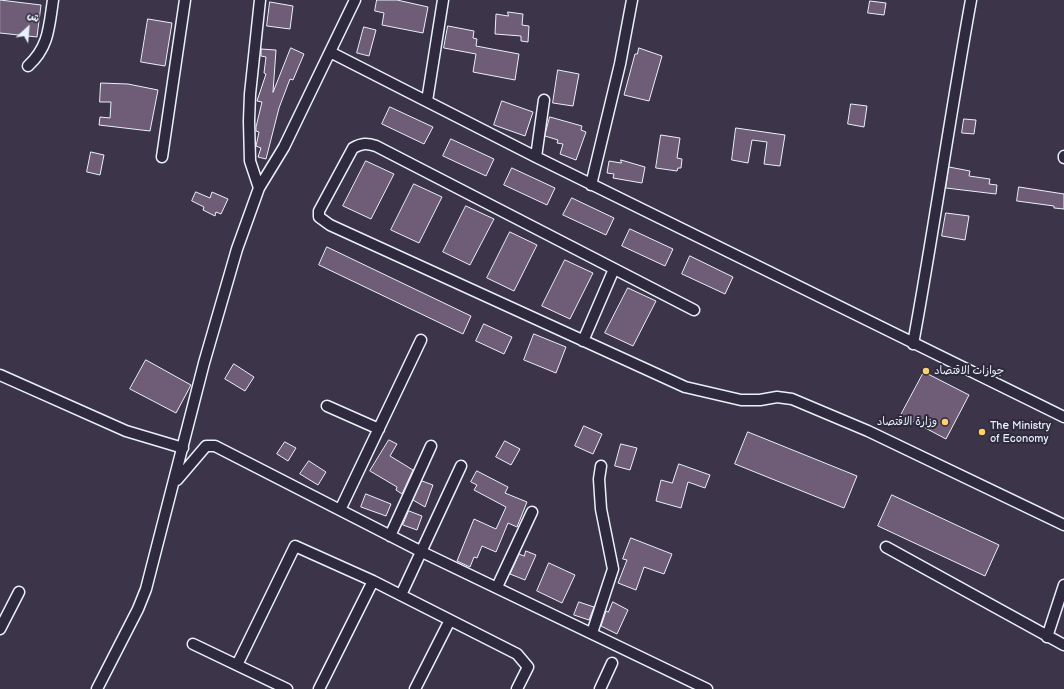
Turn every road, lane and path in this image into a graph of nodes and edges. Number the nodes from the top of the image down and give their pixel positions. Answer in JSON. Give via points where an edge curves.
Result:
{"nodes":[{"id":1,"x":53,"y":0,"type":"edge"},
{"id":2,"x":185,"y":0,"type":"edge"},
{"id":3,"x":260,"y":0,"type":"edge"},
{"id":4,"x":355,"y":0,"type":"edge"},
{"id":5,"x":443,"y":0,"type":"edge"},
{"id":6,"x":632,"y":0,"type":"edge"},
{"id":7,"x":971,"y":0,"type":"edge"},
{"id":8,"x":330,"y":52,"type":"junction"},
{"id":9,"x":28,"y":66,"type":"dead end"},
{"id":10,"x":544,"y":100,"type":"dead end"},
{"id":11,"x":427,"y":101,"type":"junction"},
{"id":12,"x":162,"y":157,"type":"dead end"},
{"id":13,"x":536,"y":157,"type":"junction"},
{"id":14,"x":591,"y":185,"type":"junction"},
{"id":15,"x":259,"y":188,"type":"junction"},
{"id":16,"x":614,"y":269,"type":"junction"},
{"id":17,"x":694,"y":310,"type":"dead end"},
{"id":18,"x":421,"y":340,"type":"dead end"},
{"id":19,"x":583,"y":341,"type":"junction"},
{"id":20,"x":913,"y":344,"type":"junction"},
{"id":21,"x":0,"y":375,"type":"edge"},
{"id":22,"x":327,"y":406,"type":"dead end"},
{"id":23,"x":1064,"y":417,"type":"edge"},
{"id":24,"x":379,"y":429,"type":"junction"},
{"id":25,"x":431,"y":446,"type":"dead end"},
{"id":26,"x":183,"y":448,"type":"junction"},
{"id":27,"x":461,"y":466,"type":"dead end"},
{"id":28,"x":601,"y":466,"type":"dead end"},
{"id":29,"x":175,"y":482,"type":"junction"},
{"id":30,"x":340,"y":510,"type":"junction"},
{"id":31,"x":532,"y":512,"type":"dead end"},
{"id":32,"x":1064,"y":525,"type":"edge"},
{"id":33,"x":390,"y":536,"type":"junction"},
{"id":34,"x":886,"y":547,"type":"dead end"},
{"id":35,"x":422,"y":552,"type":"junction"},
{"id":36,"x":373,"y":581,"type":"junction"},
{"id":37,"x":1064,"y":585,"type":"edge"},
{"id":38,"x":497,"y":587,"type":"junction"},
{"id":39,"x":19,"y":592,"type":"dead end"},
{"id":40,"x":401,"y":595,"type":"junction"},
{"id":41,"x":450,"y":620,"type":"junction"},
{"id":42,"x":0,"y":629,"type":"edge"},
{"id":43,"x":592,"y":633,"type":"junction"},
{"id":44,"x":1047,"y":637,"type":"junction"},
{"id":45,"x":193,"y":644,"type":"dead end"},
{"id":46,"x":1064,"y":645,"type":"edge"},
{"id":47,"x":612,"y":662,"type":"dead end"},
{"id":48,"x":237,"y":665,"type":"junction"},
{"id":49,"x":97,"y":689,"type":"edge"},
{"id":50,"x":287,"y":689,"type":"edge"},
{"id":51,"x":319,"y":689,"type":"edge"},
{"id":52,"x":415,"y":689,"type":"edge"},
{"id":53,"x":517,"y":689,"type":"edge"},
{"id":54,"x":600,"y":689,"type":"edge"},
{"id":55,"x":707,"y":689,"type":"edge"}],
"edges":[{"from":1,"to":9,"type":"street","via":[[47,40],[38,57]]},
{"from":2,"to":12,"type":"street"},
{"from":3,"to":15,"type":"street","via":[[249,121],[250,161]]},
{"from":4,"to":8,"type":"street"},
{"from":5,"to":11,"type":"street"},
{"from":6,"to":14,"type":"street","via":[[620,64]]},
{"from":7,"to":20,"type":"street"},
{"from":8,"to":11,"type":"street"},
{"from":8,"to":15,"type":"street","via":[[284,147]]},
{"from":10,"to":13,"type":"street"},
{"from":11,"to":13,"type":"street"},
{"from":13,"to":14,"type":"street"},
{"from":14,"to":20,"type":"street"},
{"from":15,"to":26,"type":"street","via":[[237,249]]},
{"from":16,"to":17,"type":"street"},
{"from":16,"to":19,"type":"street"},
{"from":16,"to":19,"type":"street","via":[[367,143],[354,148],[319,211],[319,216],[330,225]]},
{"from":18,"to":24,"type":"street"},
{"from":19,"to":32,"type":"street","via":[[685,387],[741,400],[777,397],[792,399],[868,431]]},
{"from":20,"to":23,"type":"street"},
{"from":21,"to":26,"type":"street","via":[[126,431]]},
{"from":22,"to":24,"type":"street"},
{"from":24,"to":30,"type":"street"},
{"from":25,"to":33,"type":"street"},
{"from":26,"to":29,"type":"street"},
{"from":27,"to":35,"type":"street"},
{"from":28,"to":43,"type":"street","via":[[601,509],[614,569]]},
{"from":29,"to":30,"type":"street","via":[[206,446],[212,444]]},
{"from":29,"to":49,"type":"street","via":[[146,589]]},
{"from":30,"to":33,"type":"street"},
{"from":31,"to":38,"type":"street"},
{"from":33,"to":35,"type":"street"},
{"from":34,"to":44,"type":"street"},
{"from":35,"to":38,"type":"street"},
{"from":35,"to":40,"type":"street"},
{"from":36,"to":40,"type":"street"},
{"from":36,"to":48,"type":"street","via":[[295,546]]},
{"from":36,"to":51,"type":"street"},
{"from":37,"to":44,"type":"street"},
{"from":38,"to":43,"type":"street"},
{"from":39,"to":42,"type":"street"},
{"from":40,"to":41,"type":"street"},
{"from":41,"to":52,"type":"street"},
{"from":41,"to":53,"type":"street","via":[[517,654],[528,667]]},
{"from":43,"to":55,"type":"street"},
{"from":44,"to":46,"type":"street"},
{"from":45,"to":48,"type":"street"},
{"from":47,"to":54,"type":"street"},
{"from":48,"to":50,"type":"street"}]}
